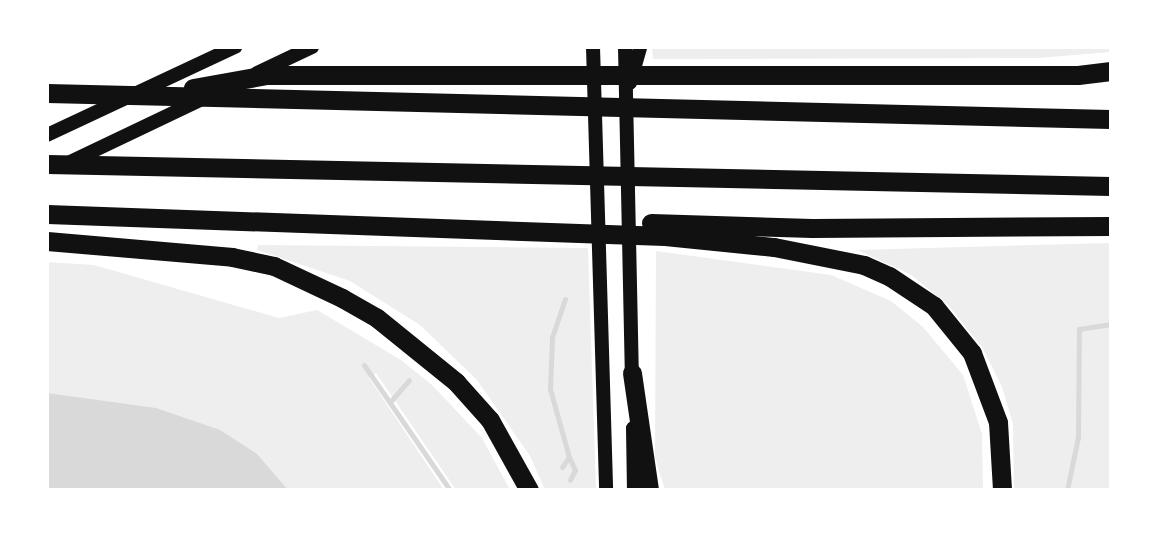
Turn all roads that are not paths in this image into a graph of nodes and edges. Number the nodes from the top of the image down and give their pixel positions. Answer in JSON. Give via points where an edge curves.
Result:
{"nodes":[{"id":1,"x":235,"y":47,"type":"edge"},
{"id":2,"x":312,"y":47,"type":"edge"},
{"id":3,"x":593,"y":47,"type":"edge"},
{"id":4,"x":625,"y":47,"type":"edge"},
{"id":5,"x":640,"y":47,"type":"edge"},
{"id":6,"x":1111,"y":71,"type":"edge"},
{"id":7,"x":47,"y":93,"type":"edge"},
{"id":8,"x":158,"y":94,"type":"junction"},
{"id":9,"x":626,"y":98,"type":"junction"},
{"id":10,"x":1111,"y":119,"type":"edge"},
{"id":11,"x":47,"y":135,"type":"edge"},
{"id":12,"x":47,"y":164,"type":"edge"},
{"id":13,"x":47,"y":172,"type":"edge"},
{"id":14,"x":1111,"y":186,"type":"edge"},
{"id":15,"x":47,"y":214,"type":"edge"},
{"id":16,"x":1111,"y":226,"type":"edge"},
{"id":17,"x":664,"y":230,"type":"junction"},
{"id":18,"x":47,"y":241,"type":"edge"},
{"id":19,"x":632,"y":373,"type":"junction"},
{"id":20,"x":529,"y":490,"type":"edge"},
{"id":21,"x":606,"y":490,"type":"edge"},
{"id":22,"x":634,"y":490,"type":"edge"},
{"id":23,"x":649,"y":490,"type":"edge"},
{"id":24,"x":1002,"y":490,"type":"edge"}],
"edges":[{"from":1,"to":11,"type":"main road"},
{"from":2,"to":13,"type":"main road"},
{"from":3,"to":21,"type":"main road"},
{"from":4,"to":9,"type":"main road"},
{"from":5,"to":9,"type":"main road"},
{"from":6,"to":8,"type":"highway","via":[[1078,75],[267,75]]},
{"from":7,"to":8,"type":"highway"},
{"from":8,"to":10,"type":"highway","via":[[582,109]]},
{"from":9,"to":19,"type":"main road"},
{"from":12,"to":14,"type":"highway"},
{"from":15,"to":17,"type":"highway","via":[[259,220],[359,214]]},
{"from":16,"to":17,"type":"highway"},
{"from":17,"to":24,"type":"highway","via":[[864,265],[934,306],[972,353],[994,401],[1002,447]]},
{"from":18,"to":20,"type":"highway","via":[[232,257],[274,266],[342,298],[377,318],[456,382],[490,420]]},
{"from":19,"to":22,"type":"main road"},
{"from":19,"to":23,"type":"highway"}]}
